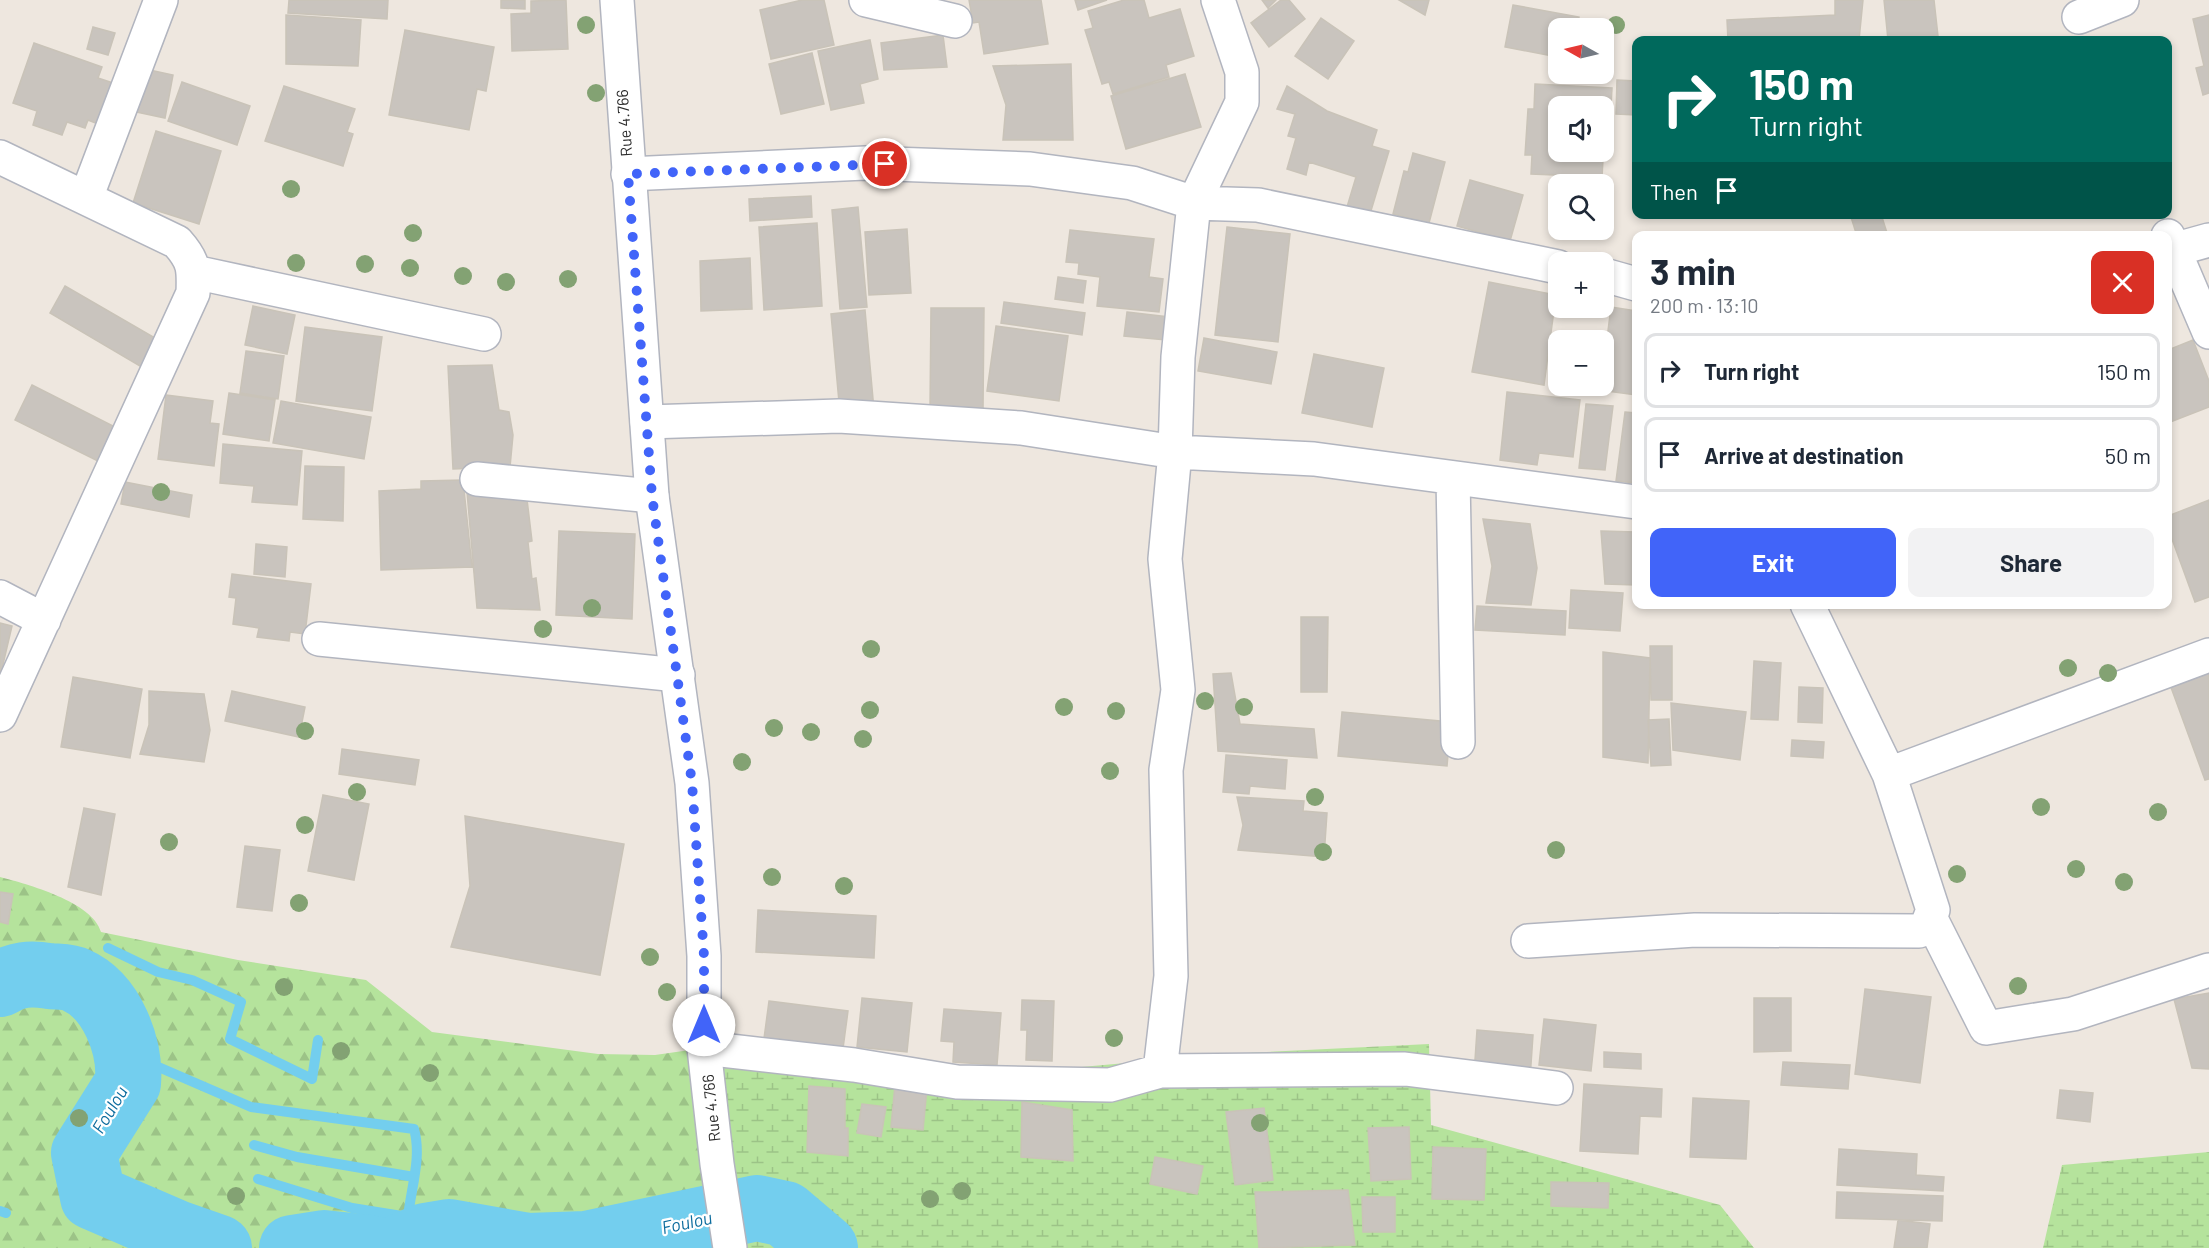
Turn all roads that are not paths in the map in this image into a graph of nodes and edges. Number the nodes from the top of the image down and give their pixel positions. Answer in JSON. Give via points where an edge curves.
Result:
{"nodes":[{"id":1,"x":161,"y":0,"type":"edge"},
{"id":2,"x":617,"y":0,"type":"edge"},
{"id":3,"x":866,"y":0,"type":"edge"},
{"id":4,"x":1218,"y":0,"type":"edge"},
{"id":5,"x":2122,"y":0,"type":"edge"},
{"id":6,"x":2080,"y":19,"type":"edge"},
{"id":7,"x":955,"y":21,"type":"dead end"},
{"id":8,"x":0,"y":157,"type":"edge"},
{"id":9,"x":628,"y":174,"type":"junction"},
{"id":10,"x":86,"y":198,"type":"junction"},
{"id":11,"x":1194,"y":203,"type":"junction"},
{"id":12,"x":2209,"y":240,"type":"edge"},
{"id":13,"x":2172,"y":257,"type":"edge"},
{"id":14,"x":1548,"y":265,"type":"edge"},
{"id":15,"x":194,"y":272,"type":"junction"},
{"id":16,"x":1614,"y":278,"type":"edge"},
{"id":17,"x":1632,"y":283,"type":"edge"},
{"id":18,"x":2209,"y":332,"type":"edge"},
{"id":19,"x":484,"y":334,"type":"dead end"},
{"id":20,"x":647,"y":422,"type":"junction"},
{"id":21,"x":1175,"y":452,"type":"junction"},
{"id":22,"x":1453,"y":478,"type":"junction"},
{"id":23,"x":477,"y":479,"type":"dead end"},
{"id":24,"x":652,"y":496,"type":"junction"},
{"id":25,"x":1632,"y":501,"type":"edge"},
{"id":26,"x":0,"y":597,"type":"edge"},
{"id":27,"x":1809,"y":609,"type":"edge"},
{"id":28,"x":44,"y":620,"type":"junction"},
{"id":29,"x":319,"y":639,"type":"dead end"},
{"id":30,"x":2209,"y":655,"type":"edge"},
{"id":31,"x":678,"y":675,"type":"junction"},
{"id":32,"x":0,"y":715,"type":"edge"},
{"id":33,"x":1458,"y":742,"type":"dead end"},
{"id":34,"x":1889,"y":774,"type":"junction"},
{"id":35,"x":1931,"y":919,"type":"junction"},
{"id":36,"x":1528,"y":941,"type":"dead end"},
{"id":37,"x":2209,"y":970,"type":"edge"},
{"id":38,"x":704,"y":1048,"type":"junction"},
{"id":39,"x":1161,"y":1071,"type":"junction"},
{"id":40,"x":1556,"y":1088,"type":"dead end"},
{"id":41,"x":730,"y":1248,"type":"edge"}],
"edges":[{"from":1,"to":10,"type":"street"},
{"from":2,"to":9,"type":"street","name":"Rue 4.766"},
{"from":3,"to":7,"type":"street"},
{"from":4,"to":11,"type":"street","via":[[1242,72],[1242,102]]},
{"from":5,"to":6,"type":"street"},
{"from":8,"to":10,"type":"street"},
{"from":9,"to":11,"type":"street","via":[[865,163],[1029,169],[1132,183]]},
{"from":9,"to":20,"type":"street","name":"Rue 4.766"},
{"from":10,"to":15,"type":"street","via":[[177,242],[190,256]]},
{"from":11,"to":14,"type":"street","via":[[1258,205]]},
{"from":11,"to":21,"type":"street","via":[[1178,357]]},
{"from":12,"to":13,"type":"street"},
{"from":13,"to":18,"type":"street"},
{"from":15,"to":19,"type":"street"},
{"from":15,"to":28,"type":"street","via":[[194,293]]},
{"from":16,"to":17,"type":"street"},
{"from":20,"to":21,"type":"street","via":[[839,416],[1021,428]]},
{"from":20,"to":24,"type":"street","name":"Rue 4.766"},
{"from":21,"to":22,"type":"street","via":[[1314,459]]},
{"from":21,"to":39,"type":"street","via":[[1165,559],[1178,690],[1166,770],[1171,976]]},
{"from":22,"to":25,"type":"street"},
{"from":22,"to":33,"type":"street"},
{"from":23,"to":24,"type":"street"},
{"from":24,"to":31,"type":"street","name":"Rue 4.766"},
{"from":26,"to":28,"type":"street"},
{"from":27,"to":34,"type":"street"},
{"from":28,"to":32,"type":"street"},
{"from":29,"to":31,"type":"street"},
{"from":30,"to":34,"type":"street"},
{"from":31,"to":38,"type":"street","name":"Rue 4.766","via":[[692,783],[704,956]]},
{"from":34,"to":35,"type":"street","via":[[1933,910]]},
{"from":35,"to":36,"type":"street","via":[[1919,931],[1695,930]]},
{"from":35,"to":37,"type":"street","via":[[1986,1028],[2073,1014]]},
{"from":38,"to":39,"type":"street","via":[[854,1065],[957,1082],[1110,1085]]},
{"from":38,"to":41,"type":"street","name":"Rue 4.766"},
{"from":39,"to":40,"type":"street","via":[[1405,1069]]}]}
